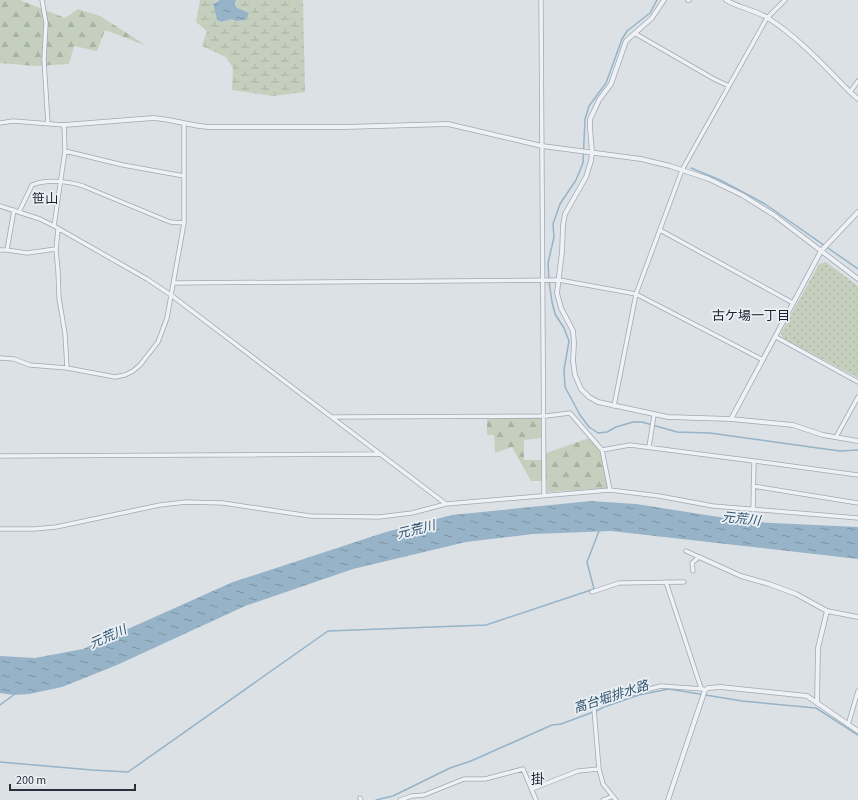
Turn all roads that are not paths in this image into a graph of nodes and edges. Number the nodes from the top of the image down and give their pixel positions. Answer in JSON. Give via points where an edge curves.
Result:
{"nodes":[{"id":1,"x":42,"y":0,"type":"edge"},
{"id":2,"x":541,"y":0,"type":"edge"},
{"id":3,"x":664,"y":0,"type":"edge"},
{"id":4,"x":726,"y":0,"type":"edge"},
{"id":5,"x":785,"y":0,"type":"edge"},
{"id":6,"x":767,"y":18,"type":"junction"},
{"id":7,"x":636,"y":34,"type":"junction"},
{"id":8,"x":858,"y":81,"type":"edge"},
{"id":9,"x":729,"y":86,"type":"junction"},
{"id":10,"x":850,"y":92,"type":"junction"},
{"id":11,"x":858,"y":99,"type":"edge"},
{"id":12,"x":0,"y":123,"type":"edge"},
{"id":13,"x":48,"y":124,"type":"junction"},
{"id":14,"x":184,"y":124,"type":"junction"},
{"id":15,"x":64,"y":125,"type":"junction"},
{"id":16,"x":542,"y":146,"type":"junction"},
{"id":17,"x":65,"y":151,"type":"junction"},
{"id":18,"x":592,"y":152,"type":"junction"},
{"id":19,"x":682,"y":170,"type":"junction"},
{"id":20,"x":184,"y":176,"type":"junction"},
{"id":21,"x":60,"y":182,"type":"junction"},
{"id":22,"x":0,"y":206,"type":"edge"},
{"id":23,"x":14,"y":210,"type":"junction"},
{"id":24,"x":19,"y":212,"type":"junction"},
{"id":25,"x":858,"y":212,"type":"edge"},
{"id":26,"x":184,"y":223,"type":"junction"},
{"id":27,"x":54,"y":226,"type":"junction"},
{"id":28,"x":58,"y":228,"type":"junction"},
{"id":29,"x":660,"y":230,"type":"junction"},
{"id":30,"x":56,"y":249,"type":"junction"},
{"id":31,"x":0,"y":250,"type":"edge"},
{"id":32,"x":7,"y":250,"type":"junction"},
{"id":33,"x":821,"y":251,"type":"junction"},
{"id":34,"x":858,"y":278,"type":"edge"},
{"id":35,"x":558,"y":280,"type":"junction"},
{"id":36,"x":543,"y":281,"type":"junction"},
{"id":37,"x":174,"y":283,"type":"junction"},
{"id":38,"x":636,"y":294,"type":"junction"},
{"id":39,"x":171,"y":296,"type":"junction"},
{"id":40,"x":793,"y":304,"type":"junction"},
{"id":41,"x":776,"y":337,"type":"junction"},
{"id":42,"x":0,"y":358,"type":"edge"},
{"id":43,"x":763,"y":360,"type":"junction"},
{"id":44,"x":67,"y":368,"type":"junction"},
{"id":45,"x":858,"y":382,"type":"edge"},
{"id":46,"x":858,"y":397,"type":"edge"},
{"id":47,"x":614,"y":406,"type":"junction"},
{"id":48,"x":544,"y":415,"type":"junction"},
{"id":49,"x":654,"y":415,"type":"junction"},
{"id":50,"x":332,"y":417,"type":"junction"},
{"id":51,"x":731,"y":419,"type":"junction"},
{"id":52,"x":836,"y":437,"type":"junction"},
{"id":53,"x":858,"y":441,"type":"edge"},
{"id":54,"x":649,"y":447,"type":"junction"},
{"id":55,"x":602,"y":450,"type":"junction"},
{"id":56,"x":380,"y":454,"type":"junction"},
{"id":57,"x":0,"y":456,"type":"edge"},
{"id":58,"x":754,"y":461,"type":"junction"},
{"id":59,"x":858,"y":475,"type":"edge"},
{"id":60,"x":753,"y":486,"type":"junction"},
{"id":61,"x":610,"y":490,"type":"junction"},
{"id":62,"x":544,"y":495,"type":"junction"},
{"id":63,"x":858,"y":503,"type":"edge"},
{"id":64,"x":446,"y":504,"type":"junction"},
{"id":65,"x":752,"y":510,"type":"junction"},
{"id":66,"x":858,"y":518,"type":"edge"},
{"id":67,"x":0,"y":529,"type":"edge"},
{"id":68,"x":686,"y":551,"type":"dead end"},
{"id":69,"x":699,"y":557,"type":"junction"},
{"id":70,"x":692,"y":572,"type":"dead end"},
{"id":71,"x":666,"y":582,"type":"junction"},
{"id":72,"x":684,"y":582,"type":"dead end"},
{"id":73,"x":592,"y":592,"type":"dead end"},
{"id":74,"x":827,"y":611,"type":"junction"},
{"id":75,"x":858,"y":617,"type":"edge"},
{"id":76,"x":703,"y":689,"type":"junction"},
{"id":77,"x":858,"y":692,"type":"edge"},
{"id":78,"x":627,"y":695,"type":"dead end"},
{"id":79,"x":817,"y":703,"type":"junction"},
{"id":80,"x":594,"y":710,"type":"dead end"},
{"id":81,"x":848,"y":725,"type":"junction"},
{"id":82,"x":858,"y":731,"type":"edge"},
{"id":83,"x":599,"y":769,"type":"junction"},
{"id":84,"x":532,"y":789,"type":"junction"},
{"id":85,"x":613,"y":796,"type":"junction"},
{"id":86,"x":400,"y":800,"type":"edge"},
{"id":87,"x":536,"y":800,"type":"edge"},
{"id":88,"x":603,"y":800,"type":"edge"},
{"id":89,"x":616,"y":800,"type":"edge"},
{"id":90,"x":668,"y":800,"type":"edge"}],
"edges":[{"from":1,"to":13,"type":"street","via":[[46,23],[44,60]]},
{"from":2,"to":16,"type":"street"},
{"from":3,"to":7,"type":"street","via":[[652,18]]},
{"from":4,"to":6,"type":"street"},
{"from":5,"to":6,"type":"street"},
{"from":6,"to":9,"type":"street"},
{"from":6,"to":10,"type":"street","via":[[802,44]]},
{"from":7,"to":9,"type":"street"},
{"from":7,"to":18,"type":"street","via":[[626,41],[611,84],[599,100],[590,119]]},
{"from":8,"to":10,"type":"street"},
{"from":9,"to":19,"type":"street"},
{"from":10,"to":11,"type":"street"},
{"from":12,"to":13,"type":"street","via":[[13,121]]},
{"from":13,"to":15,"type":"street"},
{"from":14,"to":15,"type":"street","via":[[153,118]]},
{"from":14,"to":16,"type":"street","via":[[209,127],[448,124]]},
{"from":14,"to":20,"type":"street"},
{"from":15,"to":17,"type":"street"},
{"from":16,"to":18,"type":"street"},
{"from":16,"to":36,"type":"street"},
{"from":17,"to":20,"type":"street"},
{"from":17,"to":21,"type":"street"},
{"from":18,"to":19,"type":"street","via":[[640,159]]},
{"from":18,"to":35,"type":"street","via":[[586,177],[565,214]]},
{"from":19,"to":29,"type":"street"},
{"from":19,"to":33,"type":"street","via":[[709,179],[742,195],[774,215]]},
{"from":20,"to":26,"type":"street"},
{"from":21,"to":24,"type":"street","via":[[40,181],[32,185]]},
{"from":21,"to":26,"type":"street","via":[[83,186],[170,222]]},
{"from":21,"to":27,"type":"street"},
{"from":22,"to":23,"type":"street"},
{"from":23,"to":24,"type":"street"},
{"from":23,"to":32,"type":"street"},
{"from":24,"to":27,"type":"street"},
{"from":25,"to":33,"type":"street"},
{"from":26,"to":37,"type":"street"},
{"from":27,"to":28,"type":"street"},
{"from":28,"to":30,"type":"street"},
{"from":28,"to":39,"type":"street","via":[[147,279]]},
{"from":29,"to":38,"type":"street"},
{"from":29,"to":40,"type":"street"},
{"from":30,"to":32,"type":"street","via":[[27,253]]},
{"from":30,"to":44,"type":"street"},
{"from":31,"to":32,"type":"street"},
{"from":33,"to":34,"type":"street"},
{"from":33,"to":40,"type":"street"},
{"from":35,"to":36,"type":"street"},
{"from":35,"to":38,"type":"street"},
{"from":35,"to":47,"type":"street","via":[[557,293],[561,308],[573,331],[573,361],[581,389],[598,402]]},
{"from":36,"to":37,"type":"street"},
{"from":36,"to":48,"type":"street"},
{"from":37,"to":39,"type":"street"},
{"from":38,"to":43,"type":"street"},
{"from":38,"to":47,"type":"street"},
{"from":39,"to":44,"type":"street","via":[[167,318],[158,342],[133,371],[115,377]]},
{"from":39,"to":50,"type":"street"},
{"from":40,"to":41,"type":"street"},
{"from":41,"to":43,"type":"street"},
{"from":41,"to":45,"type":"street"},
{"from":42,"to":44,"type":"street","via":[[14,359],[30,365]]},
{"from":43,"to":51,"type":"street"},
{"from":46,"to":52,"type":"street"},
{"from":47,"to":49,"type":"street"},
{"from":48,"to":50,"type":"street"},
{"from":48,"to":55,"type":"street","via":[[570,413]]},
{"from":48,"to":62,"type":"street"},
{"from":49,"to":51,"type":"street"},
{"from":49,"to":54,"type":"street"},
{"from":50,"to":56,"type":"street"},
{"from":51,"to":52,"type":"street","via":[[793,425]]},
{"from":52,"to":53,"type":"street"},
{"from":54,"to":55,"type":"street","via":[[630,445]]},
{"from":54,"to":58,"type":"street"},
{"from":55,"to":61,"type":"street"},
{"from":56,"to":57,"type":"street"},
{"from":56,"to":64,"type":"street"},
{"from":58,"to":59,"type":"street"},
{"from":58,"to":60,"type":"street"},
{"from":60,"to":63,"type":"street"},
{"from":60,"to":65,"type":"street"},
{"from":61,"to":62,"type":"street"},
{"from":61,"to":65,"type":"street"},
{"from":62,"to":64,"type":"street"},
{"from":64,"to":67,"type":"street","via":[[412,513],[379,517],[310,516],[223,503],[186,502],[56,526]]},
{"from":65,"to":66,"type":"street"},
{"from":68,"to":69,"type":"street"},
{"from":69,"to":70,"type":"street","via":[[692,563]]},
{"from":69,"to":74,"type":"street","via":[[741,576],[796,594]]},
{"from":71,"to":72,"type":"street"},
{"from":71,"to":73,"type":"street","via":[[619,583]]},
{"from":71,"to":76,"type":"street"},
{"from":74,"to":75,"type":"street"},
{"from":74,"to":79,"type":"street","via":[[818,648]]},
{"from":76,"to":78,"type":"street","via":[[661,686]]},
{"from":76,"to":79,"type":"street","via":[[720,687],[800,695],[807,696]]},
{"from":76,"to":90,"type":"street"},
{"from":77,"to":81,"type":"street"},
{"from":79,"to":81,"type":"street"},
{"from":80,"to":83,"type":"street"},
{"from":81,"to":82,"type":"street"},
{"from":83,"to":84,"type":"street","via":[[578,771]]},
{"from":83,"to":85,"type":"street","via":[[603,784]]},
{"from":84,"to":86,"type":"street","via":[[523,769],[485,779],[464,779],[424,795]]},
{"from":84,"to":87,"type":"street"},
{"from":85,"to":88,"type":"street"},
{"from":85,"to":89,"type":"street"}]}
